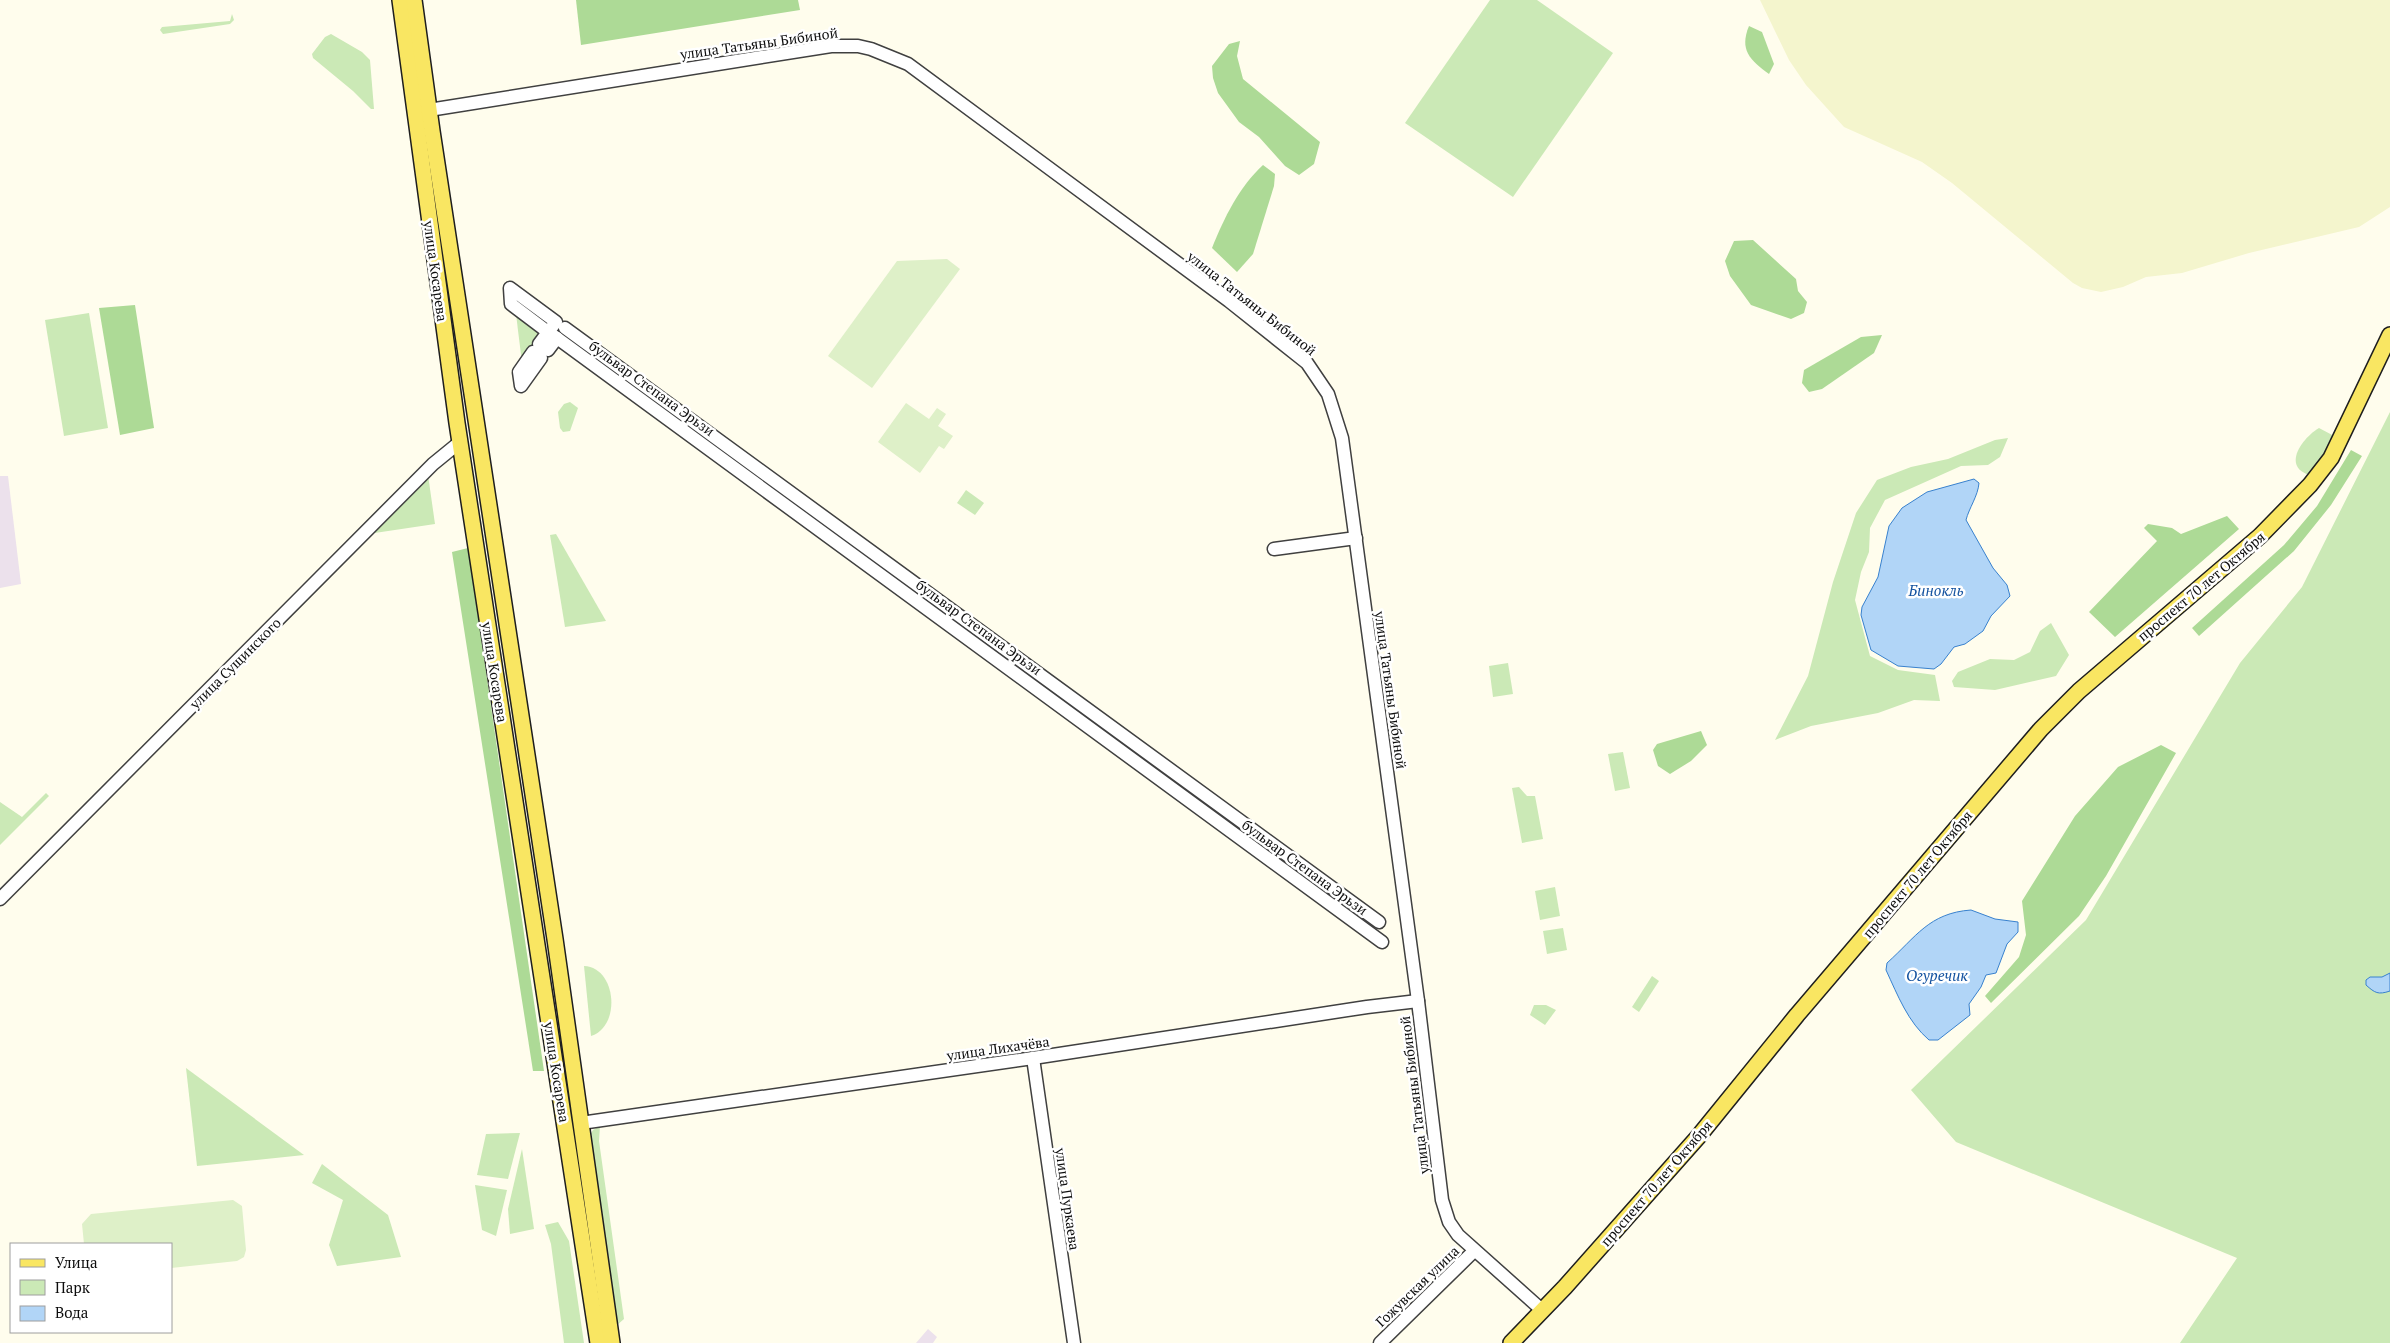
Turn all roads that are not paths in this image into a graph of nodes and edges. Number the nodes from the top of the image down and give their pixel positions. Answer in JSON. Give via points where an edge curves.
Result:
{"nodes":[{"id":1,"x":400,"y":0,"type":"edge"},
{"id":2,"x":414,"y":0,"type":"edge"},
{"id":3,"x":422,"y":111,"type":"junction"},
{"id":4,"x":2390,"y":335,"type":"edge"},
{"id":5,"x":478,"y":439,"type":"junction"},
{"id":6,"x":460,"y":442,"type":"junction"},
{"id":7,"x":1356,"y":538,"type":"junction"},
{"id":8,"x":1274,"y":549,"type":"dead end"},
{"id":9,"x":0,"y":899,"type":"edge"},
{"id":10,"x":1379,"y":922,"type":"dead end"},
{"id":11,"x":1382,"y":942,"type":"dead end"},
{"id":12,"x":1418,"y":1001,"type":"junction"},
{"id":13,"x":1033,"y":1058,"type":"junction"},
{"id":14,"x":581,"y":1123,"type":"junction"},
{"id":15,"x":565,"y":1126,"type":"junction"},
{"id":16,"x":1474,"y":1251,"type":"junction"},
{"id":17,"x":1543,"y":1310,"type":"junction"},
{"id":18,"x":598,"y":1343,"type":"edge"},
{"id":19,"x":612,"y":1343,"type":"edge"},
{"id":20,"x":1074,"y":1343,"type":"edge"},
{"id":21,"x":1380,"y":1343,"type":"edge"},
{"id":22,"x":1511,"y":1343,"type":"edge"}],
"edges":[{"from":1,"to":3,"type":"main road","name":"улица Косарева"},
{"from":2,"to":3,"type":"main road","name":"улица Косарева"},
{"from":3,"to":5,"type":"main road","name":"улица Косарева"},
{"from":3,"to":6,"type":"main road","name":"улица Косарева"},
{"from":3,"to":7,"type":"street","name":"улица Татьяны Бибиной","via":[[831,46],[858,46],[892,56],[938,85],[1229,300],[1307,363],[1328,394],[1335,412],[1342,438]]},
{"from":4,"to":17,"type":"main road","name":"проспект 70 лет Октября","via":[[2331,458],[2289,509],[2086,684],[2041,729],[1797,1015],[1698,1137]]},
{"from":5,"to":6,"type":"main road","name":"улица Сущинского"},
{"from":5,"to":14,"type":"main road","name":"улица Косарева"},
{"from":6,"to":9,"type":"street","name":"улица Сущинского","via":[[433,464]]},
{"from":6,"to":15,"type":"main road","name":"улица Косарева"},
{"from":7,"to":8,"type":"street"},
{"from":7,"to":12,"type":"street","name":"улица Татьяны Бибиной"},
{"from":10,"to":11,"type":"street","name":"бульвар Степана Эрьзи","via":[[557,332]]},
{"from":12,"to":13,"type":"street","name":"улица Лихачёва"},
{"from":12,"to":16,"type":"street","name":"улица Татьяны Бибиной","via":[[1442,1200],[1449,1222]]},
{"from":13,"to":14,"type":"street","name":"улица Лихачёва"},
{"from":13,"to":20,"type":"street","name":"улица Пуркаева"},
{"from":14,"to":15,"type":"main road"},
{"from":14,"to":19,"type":"main road","name":"улица Косарева"},
{"from":15,"to":18,"type":"main road","name":"улица Косарева"},
{"from":16,"to":17,"type":"street","name":"улица Татьяны Бибиной"},
{"from":16,"to":21,"type":"street","name":"Гожувская улица"},
{"from":17,"to":22,"type":"main road","name":"проспект 70 лет Октября"}]}
